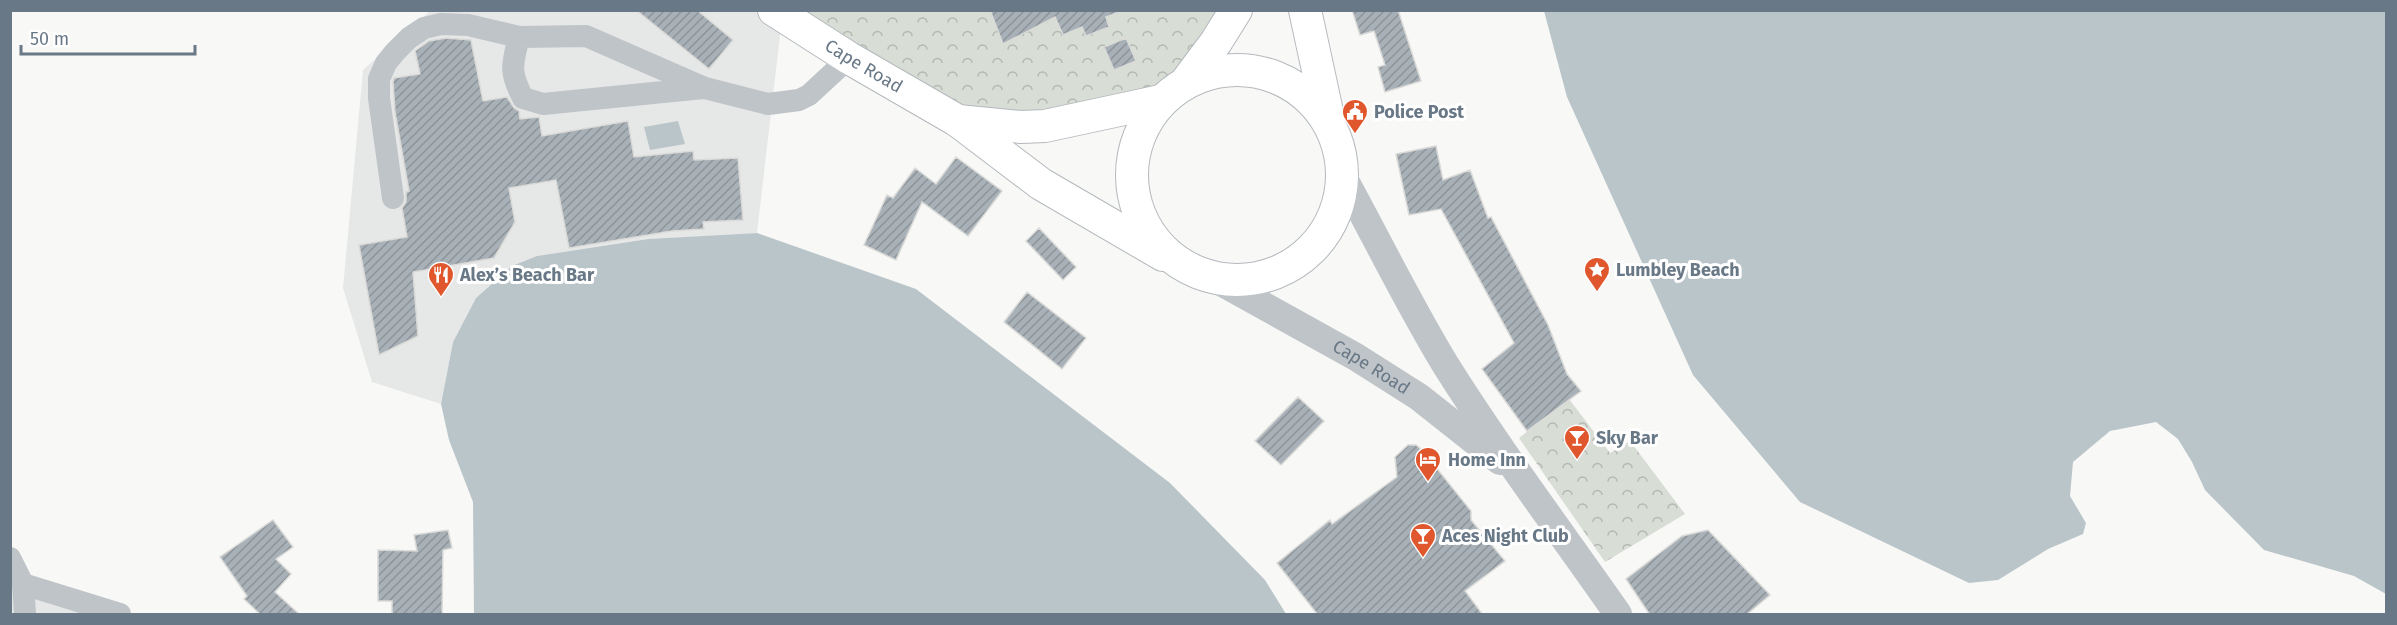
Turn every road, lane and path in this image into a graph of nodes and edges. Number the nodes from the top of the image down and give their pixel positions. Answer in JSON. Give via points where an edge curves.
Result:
{"nodes":[{"id":1,"x":774,"y":10,"type":"edge"},
{"id":2,"x":1236,"y":10,"type":"edge"},
{"id":3,"x":1305,"y":10,"type":"edge"},
{"id":4,"x":519,"y":36,"type":"junction"},
{"id":5,"x":849,"y":58,"type":"junction"},
{"id":6,"x":1186,"y":82,"type":"junction"},
{"id":7,"x":705,"y":88,"type":"junction"},
{"id":8,"x":1161,"y":101,"type":"junction"},
{"id":9,"x":958,"y":121,"type":"junction"},
{"id":10,"x":1330,"y":124,"type":"junction"},
{"id":11,"x":1343,"y":177,"type":"junction"},
{"id":12,"x":393,"y":198,"type":"dead end"},
{"id":13,"x":1175,"y":261,"type":"junction"},
{"id":14,"x":1212,"y":277,"type":"junction"},
{"id":15,"x":1444,"y":362,"type":"junction"},
{"id":16,"x":1419,"y":397,"type":"junction"},
{"id":17,"x":1519,"y":477,"type":"junction"},
{"id":18,"x":10,"y":558,"type":"edge"},
{"id":19,"x":23,"y":584,"type":"junction"},
{"id":20,"x":25,"y":615,"type":"edge"},
{"id":21,"x":120,"y":615,"type":"edge"},
{"id":22,"x":1618,"y":615,"type":"edge"}],
"edges":[{"from":1,"to":5,"type":"main road","name":"Cape Road"},
{"from":2,"to":6,"type":"main road"},
{"from":3,"to":10,"type":"main road"},
{"from":4,"to":7,"type":"street","via":[[586,36]]},
{"from":4,"to":7,"type":"street","via":[[512,67],[515,82],[523,98],[543,104]]},
{"from":4,"to":12,"type":"street","via":[[468,25],[441,24],[424,28],[409,38],[386,63],[379,79],[379,98]]},
{"from":5,"to":7,"type":"street","via":[[799,100],[768,104]]},
{"from":5,"to":9,"type":"main road","name":"Cape Road"},
{"from":6,"to":8,"type":"main road"},
{"from":6,"to":10,"type":"main road","via":[[1226,70],[1267,74],[1303,93]]},
{"from":8,"to":9,"type":"main road","via":[[1045,126]]},
{"from":8,"to":13,"type":"main road","via":[[1143,125],[1133,153],[1132,183],[1138,212],[1153,238]]},
{"from":9,"to":13,"type":"main road","name":"Cape Road","via":[[1041,184]]},
{"from":10,"to":11,"type":"main road","via":[[1340,150]]},
{"from":11,"to":14,"type":"main road","via":[[1336,214],[1316,246],[1286,269],[1250,280]]},
{"from":11,"to":15,"type":"street","name":"Cape Road"},
{"from":13,"to":14,"type":"main road"},
{"from":14,"to":16,"type":"street","name":"Cape Road","via":[[1356,357]]},
{"from":15,"to":16,"type":"street"},
{"from":15,"to":17,"type":"street","name":"Cape Road"},
{"from":16,"to":17,"type":"street","name":"Cape Road"},
{"from":17,"to":22,"type":"street","name":"Cape Road"},
{"from":18,"to":19,"type":"street"},
{"from":19,"to":20,"type":"street"},
{"from":19,"to":21,"type":"street"}]}
